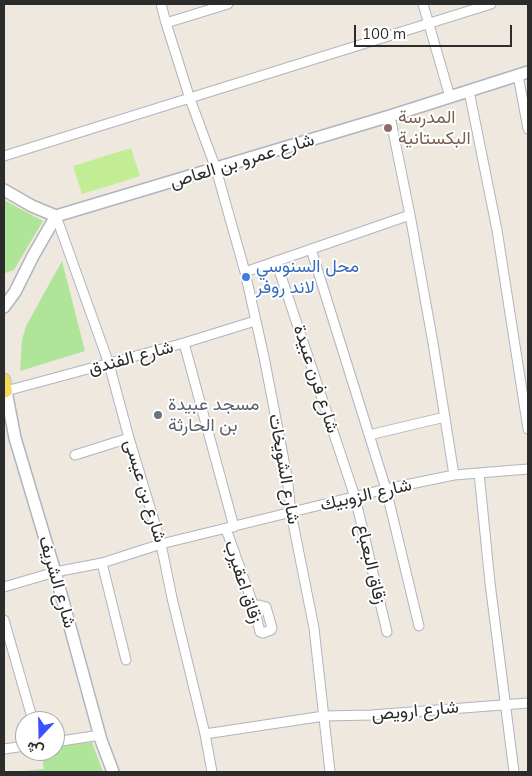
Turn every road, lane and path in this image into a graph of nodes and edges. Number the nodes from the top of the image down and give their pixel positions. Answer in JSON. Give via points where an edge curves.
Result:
{"nodes":[{"id":1,"x":161,"y":4,"type":"edge"},
{"id":2,"x":228,"y":4,"type":"edge"},
{"id":3,"x":423,"y":4,"type":"edge"},
{"id":4,"x":492,"y":4,"type":"edge"},
{"id":5,"x":166,"y":23,"type":"junction"},
{"id":6,"x":430,"y":24,"type":"junction"},
{"id":7,"x":523,"y":74,"type":"edge"},
{"id":8,"x":468,"y":91,"type":"junction"},
{"id":9,"x":450,"y":97,"type":"junction"},
{"id":10,"x":190,"y":99,"type":"junction"},
{"id":11,"x":390,"y":116,"type":"junction"},
{"id":12,"x":528,"y":129,"type":"edge"},
{"id":13,"x":4,"y":156,"type":"edge"},
{"id":14,"x":216,"y":169,"type":"junction"},
{"id":15,"x":4,"y":190,"type":"edge"},
{"id":16,"x":410,"y":215,"type":"junction"},
{"id":17,"x":56,"y":216,"type":"junction"},
{"id":18,"x":311,"y":250,"type":"junction"},
{"id":19,"x":276,"y":261,"type":"junction"},
{"id":20,"x":245,"y":272,"type":"junction"},
{"id":21,"x":4,"y":307,"type":"edge"},
{"id":22,"x":255,"y":322,"type":"junction"},
{"id":23,"x":184,"y":343,"type":"junction"},
{"id":24,"x":109,"y":364,"type":"junction"},
{"id":25,"x":5,"y":388,"type":"edge"},
{"id":26,"x":445,"y":417,"type":"junction"},
{"id":27,"x":528,"y":429,"type":"edge"},
{"id":28,"x":370,"y":435,"type":"junction"},
{"id":29,"x":129,"y":438,"type":"junction"},
{"id":30,"x":75,"y":455,"type":"dead end"},
{"id":31,"x":528,"y":469,"type":"edge"},
{"id":32,"x":479,"y":473,"type":"junction"},
{"id":33,"x":454,"y":475,"type":"junction"},
{"id":34,"x":386,"y":489,"type":"junction"},
{"id":35,"x":355,"y":497,"type":"junction"},
{"id":36,"x":291,"y":513,"type":"junction"},
{"id":37,"x":230,"y":528,"type":"junction"},
{"id":38,"x":161,"y":544,"type":"junction"},
{"id":39,"x":102,"y":563,"type":"junction"},
{"id":40,"x":55,"y":572,"type":"junction"},
{"id":41,"x":4,"y":587,"type":"edge"},
{"id":42,"x":254,"y":607,"type":"junction"},
{"id":43,"x":4,"y":620,"type":"edge"},
{"id":44,"x":419,"y":626,"type":"dead end"},
{"id":45,"x":387,"y":632,"type":"dead end"},
{"id":46,"x":126,"y":660,"type":"dead end"},
{"id":47,"x":528,"y":703,"type":"edge"},
{"id":48,"x":506,"y":704,"type":"junction"},
{"id":49,"x":30,"y":711,"type":"edge"},
{"id":50,"x":324,"y":716,"type":"junction"},
{"id":51,"x":205,"y":734,"type":"junction"},
{"id":52,"x":100,"y":735,"type":"junction"},
{"id":53,"x":65,"y":740,"type":"edge"},
{"id":54,"x":113,"y":772,"type":"edge"},
{"id":55,"x":212,"y":772,"type":"edge"},
{"id":56,"x":330,"y":772,"type":"edge"},
{"id":57,"x":514,"y":772,"type":"edge"}],
"edges":[{"from":1,"to":5,"type":"street","name":"شارع الشويخات"},
{"from":2,"to":5,"type":"street"},
{"from":3,"to":6,"type":"street"},
{"from":4,"to":6,"type":"street"},
{"from":5,"to":10,"type":"street","name":"شارع الشويخات"},
{"from":6,"to":9,"type":"street"},
{"from":6,"to":10,"type":"street"},
{"from":7,"to":8,"type":"street","name":"شارع عمرو بن العاص"},
{"from":7,"to":12,"type":"street"},
{"from":8,"to":9,"type":"street","name":"شارع عمرو بن العاص"},
{"from":8,"to":27,"type":"street","via":[[497,230]]},
{"from":9,"to":11,"type":"street","name":"شارع عمرو بن العاص"},
{"from":10,"to":13,"type":"street"},
{"from":10,"to":14,"type":"street","name":"شارع الشويخات"},
{"from":11,"to":14,"type":"street","name":"شارع عمرو بن العاص"},
{"from":11,"to":16,"type":"street"},
{"from":14,"to":17,"type":"street","name":"شارع عمرو بن العاص"},
{"from":14,"to":20,"type":"street","name":"شارع الشويخات"},
{"from":15,"to":17,"type":"street"},
{"from":16,"to":18,"type":"street"},
{"from":16,"to":26,"type":"street"},
{"from":17,"to":21,"type":"street","via":[[16,292]]},
{"from":17,"to":24,"type":"street","name":"شارع بن عيسى"},
{"from":18,"to":19,"type":"street"},
{"from":18,"to":28,"type":"street"},
{"from":19,"to":20,"type":"street"},
{"from":19,"to":35,"type":"street","name":"شارع فرن عبيدة"},
{"from":20,"to":22,"type":"street","name":"شارع الشويخات"},
{"from":22,"to":23,"type":"street","name":"شارع الفندق"},
{"from":22,"to":36,"type":"street","name":"شارع الشويخات","via":[[287,476]]},
{"from":23,"to":24,"type":"street","name":"شارع الفندق"},
{"from":23,"to":37,"type":"street","name":"زقاق اعقيرب"},
{"from":24,"to":25,"type":"street","name":"شارع الفندق"},
{"from":24,"to":29,"type":"street","name":"شارع بن عيسى"},
{"from":25,"to":40,"type":"street","name":"شارع الشريف","via":[[15,438]]},
{"from":26,"to":28,"type":"street"},
{"from":26,"to":33,"type":"street"},
{"from":28,"to":34,"type":"street"},
{"from":29,"to":30,"type":"street"},
{"from":29,"to":38,"type":"street","name":"شارع بن عيسى"},
{"from":31,"to":32,"type":"street","name":"شارع الزوبيك"},
{"from":32,"to":33,"type":"street","name":"شارع الزوبيك"},
{"from":32,"to":48,"type":"street"},
{"from":33,"to":34,"type":"street","name":"شارع الزوبيك"},
{"from":34,"to":35,"type":"street","name":"شارع الزوبيك"},
{"from":34,"to":44,"type":"street"},
{"from":35,"to":36,"type":"street","name":"شارع الزوبيك"},
{"from":35,"to":45,"type":"street","name":"زقاق البعباع"},
{"from":36,"to":37,"type":"street","name":"شارع الزوبيك"},
{"from":36,"to":50,"type":"street","name":"شارع الشويخات","via":[[314,628]]},
{"from":37,"to":38,"type":"street","name":"شارع الزوبيك"},
{"from":37,"to":42,"type":"street","name":"زقاق اعقيرب"},
{"from":38,"to":39,"type":"street","name":"شارع الزوبيك"},
{"from":38,"to":51,"type":"street","name":"شارع بن عيسى"},
{"from":39,"to":40,"type":"street","name":"شارع الزوبيك"},
{"from":39,"to":46,"type":"street"},
{"from":40,"to":41,"type":"street","name":"شارع الزوبيك"},
{"from":40,"to":52,"type":"street","name":"شارع الشريف"},
{"from":42,"to":42,"type":"street","name":"زقاق اعقيرب","via":[[259,630],[263,633],[272,629],[264,605]]},
{"from":43,"to":49,"type":"street"},
{"from":47,"to":48,"type":"street","name":"شارع ارويص"},
{"from":48,"to":50,"type":"street","name":"شارع ارويص"},
{"from":48,"to":57,"type":"street"},
{"from":50,"to":51,"type":"street","name":"شارع ارويص"},
{"from":50,"to":56,"type":"street","name":"شارع الشويخات"},
{"from":51,"to":55,"type":"street","name":"شارع بن عيسى"},
{"from":52,"to":53,"type":"street"},
{"from":52,"to":54,"type":"street","name":"شارع الشريف"}]}
